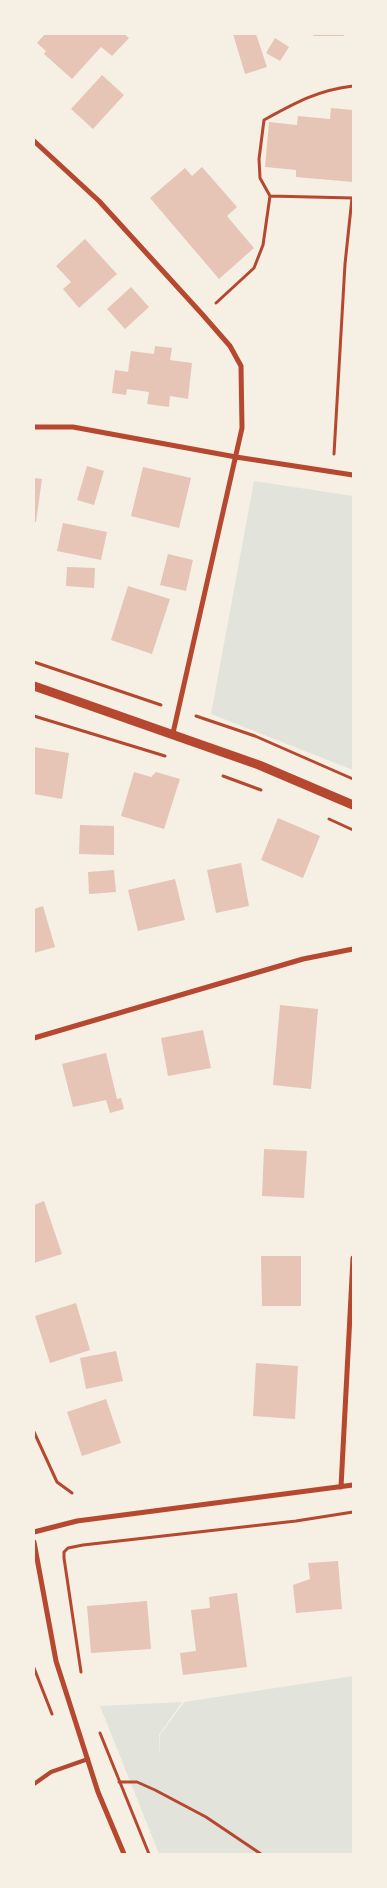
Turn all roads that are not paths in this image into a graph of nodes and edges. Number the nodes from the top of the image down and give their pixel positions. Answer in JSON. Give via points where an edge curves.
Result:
{"nodes":[{"id":1,"x":34,"y":141,"type":"edge"},
{"id":2,"x":34,"y":427,"type":"edge"},
{"id":3,"x":236,"y":457,"type":"junction"},
{"id":4,"x":353,"y":475,"type":"edge"},
{"id":5,"x":34,"y":686,"type":"edge"},
{"id":6,"x":173,"y":733,"type":"junction"},
{"id":7,"x":353,"y":805,"type":"edge"},
{"id":8,"x":353,"y":949,"type":"edge"},
{"id":9,"x":34,"y":1038,"type":"edge"},
{"id":10,"x":353,"y":1258,"type":"edge"},
{"id":11,"x":353,"y":1486,"type":"edge"},
{"id":12,"x":341,"y":1487,"type":"junction"},
{"id":13,"x":34,"y":1532,"type":"edge"},
{"id":14,"x":34,"y":1542,"type":"edge"},
{"id":15,"x":88,"y":1759,"type":"junction"},
{"id":16,"x":34,"y":1784,"type":"edge"},
{"id":17,"x":124,"y":1854,"type":"edge"}],
"edges":[{"from":1,"to":3,"type":"street","via":[[99,201],[230,346],[241,366],[242,428]]},
{"from":2,"to":3,"type":"street","via":[[73,427]]},
{"from":3,"to":4,"type":"street"},
{"from":3,"to":6,"type":"street"},
{"from":5,"to":6,"type":"street"},
{"from":6,"to":7,"type":"street"},
{"from":8,"to":9,"type":"street","via":[[303,959]]},
{"from":10,"to":12,"type":"street"},
{"from":11,"to":12,"type":"street"},
{"from":12,"to":13,"type":"street","via":[[76,1521]]},
{"from":14,"to":15,"type":"street","via":[[56,1662]]},
{"from":15,"to":16,"type":"lane","via":[[51,1772]]},
{"from":15,"to":17,"type":"street"}]}
